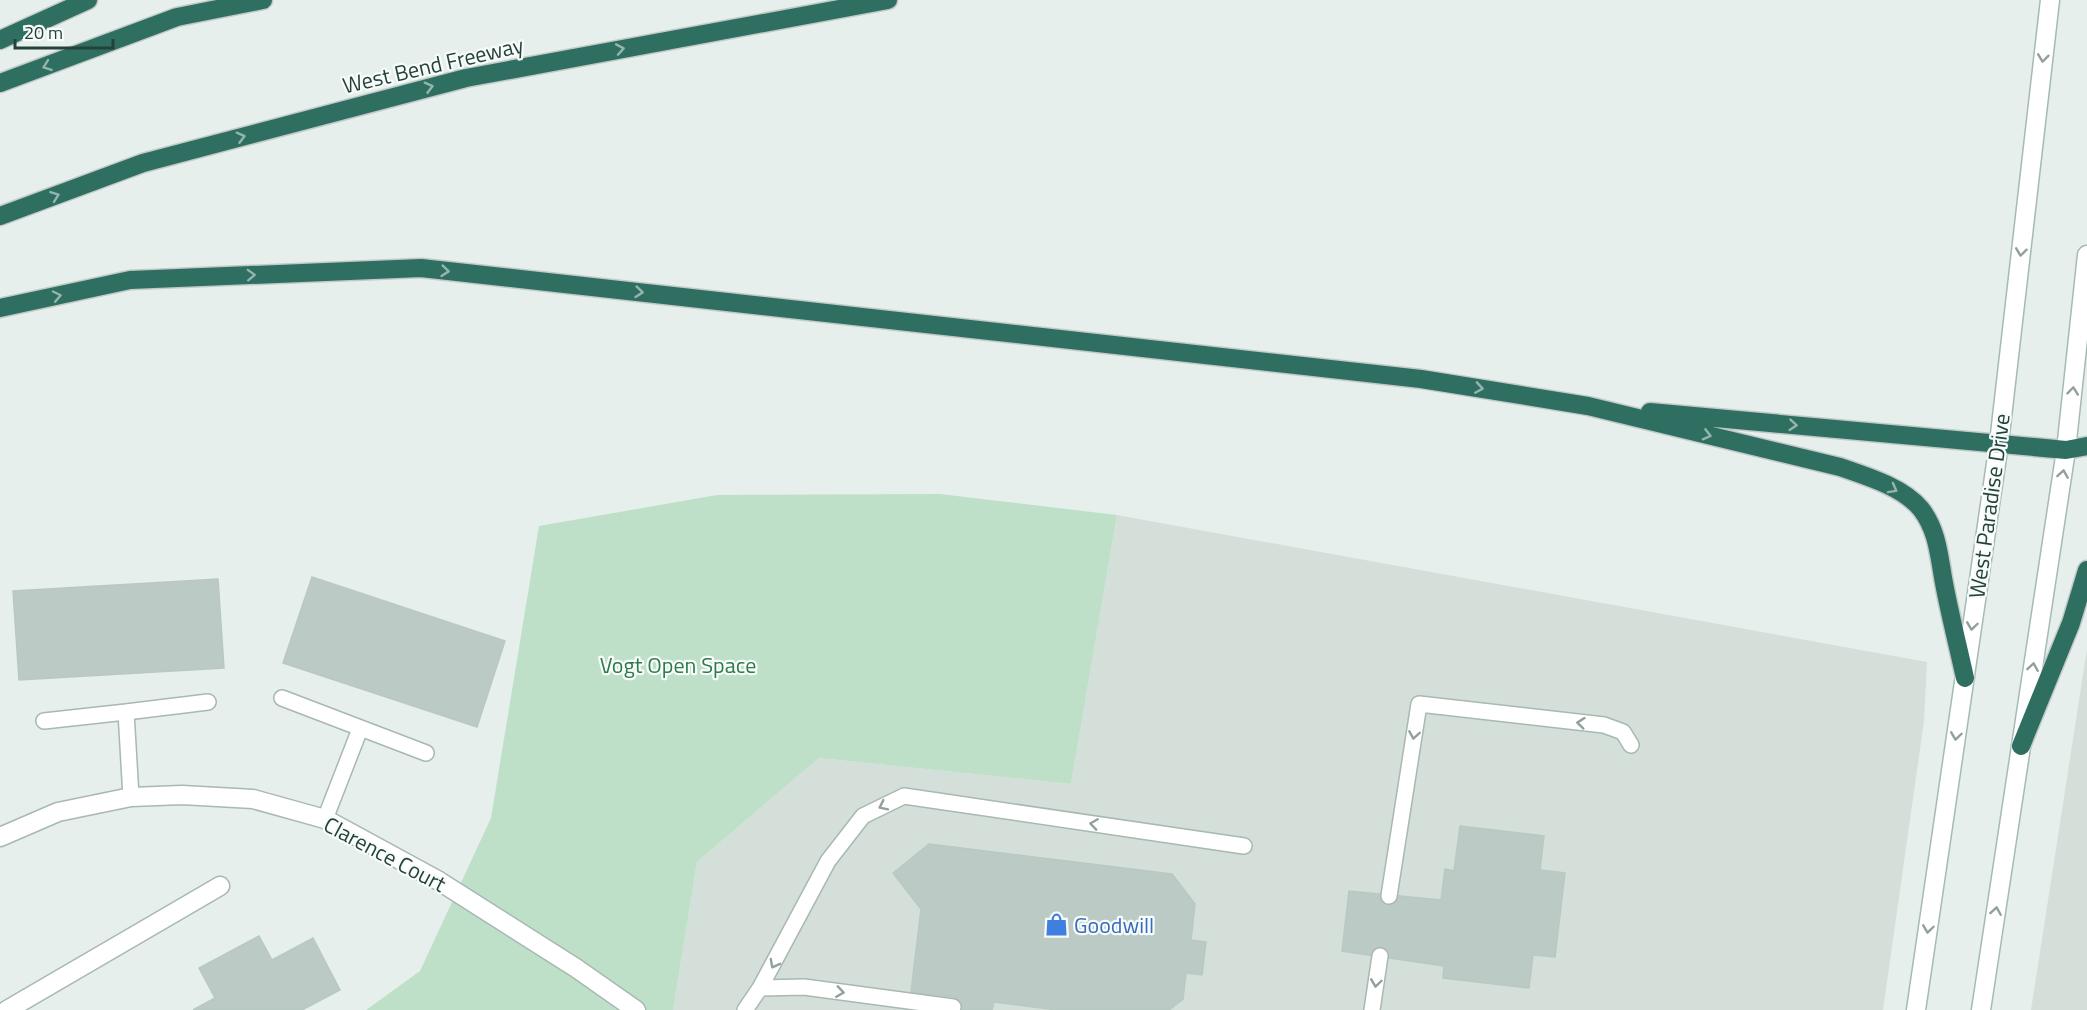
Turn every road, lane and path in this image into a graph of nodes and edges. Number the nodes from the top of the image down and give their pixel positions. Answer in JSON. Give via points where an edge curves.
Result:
{"nodes":[{"id":1,"x":88,"y":0,"type":"edge"},
{"id":2,"x":263,"y":0,"type":"edge"},
{"id":3,"x":888,"y":0,"type":"edge"},
{"id":4,"x":2050,"y":0,"type":"edge"},
{"id":5,"x":0,"y":40,"type":"edge"},
{"id":6,"x":0,"y":83,"type":"edge"},
{"id":7,"x":0,"y":216,"type":"edge"},
{"id":8,"x":2087,"y":255,"type":"edge"},
{"id":9,"x":0,"y":308,"type":"edge"},
{"id":10,"x":1588,"y":406,"type":"junction"},
{"id":11,"x":1999,"y":443,"type":"junction"},
{"id":12,"x":2087,"y":446,"type":"edge"},
{"id":13,"x":2066,"y":450,"type":"junction"},
{"id":14,"x":2087,"y":570,"type":"edge"},
{"id":15,"x":1965,"y":678,"type":"junction"},
{"id":16,"x":282,"y":698,"type":"dead end"},
{"id":17,"x":208,"y":702,"type":"dead end"},
{"id":18,"x":126,"y":712,"type":"junction"},
{"id":19,"x":44,"y":721,"type":"dead end"},
{"id":20,"x":360,"y":729,"type":"junction"},
{"id":21,"x":1631,"y":745,"type":"dead end"},
{"id":22,"x":2021,"y":746,"type":"junction"},
{"id":23,"x":426,"y":753,"type":"dead end"},
{"id":24,"x":131,"y":797,"type":"junction"},
{"id":25,"x":325,"y":819,"type":"junction"},
{"id":26,"x":0,"y":837,"type":"edge"},
{"id":27,"x":1244,"y":846,"type":"dead end"},
{"id":28,"x":220,"y":885,"type":"dead end"},
{"id":29,"x":1389,"y":896,"type":"dead end"},
{"id":30,"x":1380,"y":956,"type":"dead end"},
{"id":31,"x":760,"y":988,"type":"junction"},
{"id":32,"x":953,"y":1007,"type":"dead end"},
{"id":33,"x":7,"y":1010,"type":"edge"},
{"id":34,"x":636,"y":1010,"type":"edge"},
{"id":35,"x":745,"y":1010,"type":"edge"},
{"id":36,"x":1372,"y":1010,"type":"edge"},
{"id":37,"x":1916,"y":1010,"type":"edge"},
{"id":38,"x":1981,"y":1010,"type":"edge"}],
"edges":[{"from":1,"to":5,"type":"highway"},
{"from":2,"to":6,"type":"highway","one_way":true,"via":[[177,17]]},
{"from":7,"to":3,"type":"highway","name":"West Bend Freeway","one_way":true,"via":[[143,163],[466,78]]},
{"from":4,"to":11,"type":"street","name":"West Paradise Drive","one_way":true},
{"from":13,"to":8,"type":"street","one_way":true},
{"from":9,"to":10,"type":"highway","one_way":true,"via":[[130,280],[422,268],[1421,379]]},
{"from":10,"to":11,"type":"highway","one_way":true},
{"from":10,"to":15,"type":"highway","one_way":true,"via":[[1840,467],[1899,492],[1920,508],[1937,536]]},
{"from":11,"to":13,"type":"highway"},
{"from":11,"to":15,"type":"street","name":"West Paradise Drive","one_way":true},
{"from":12,"to":13,"type":"highway"},
{"from":22,"to":13,"type":"street","one_way":true},
{"from":14,"to":22,"type":"highway","via":[[2071,623]]},
{"from":15,"to":37,"type":"street","name":"West Paradise Drive","one_way":true},
{"from":16,"to":20,"type":"lane"},
{"from":17,"to":18,"type":"lane"},
{"from":18,"to":19,"type":"lane"},
{"from":18,"to":24,"type":"lane"},
{"from":20,"to":23,"type":"lane"},
{"from":20,"to":25,"type":"lane"},
{"from":21,"to":29,"type":"lane","one_way":true,"via":[[1623,732],[1604,725],[1419,704]]},
{"from":38,"to":22,"type":"street","one_way":true},
{"from":24,"to":25,"type":"street","name":"Clarence Court","via":[[253,799]]},
{"from":24,"to":26,"type":"street","name":"Clarence Court","via":[[58,812]]},
{"from":25,"to":34,"type":"street","name":"Clarence Court","via":[[439,881]]},
{"from":27,"to":31,"type":"lane","one_way":true,"via":[[904,796],[863,816],[828,861]]},
{"from":28,"to":33,"type":"street"},
{"from":30,"to":36,"type":"lane","one_way":true},
{"from":31,"to":32,"type":"lane","one_way":true,"via":[[804,987]]},
{"from":31,"to":35,"type":"lane"}]}
